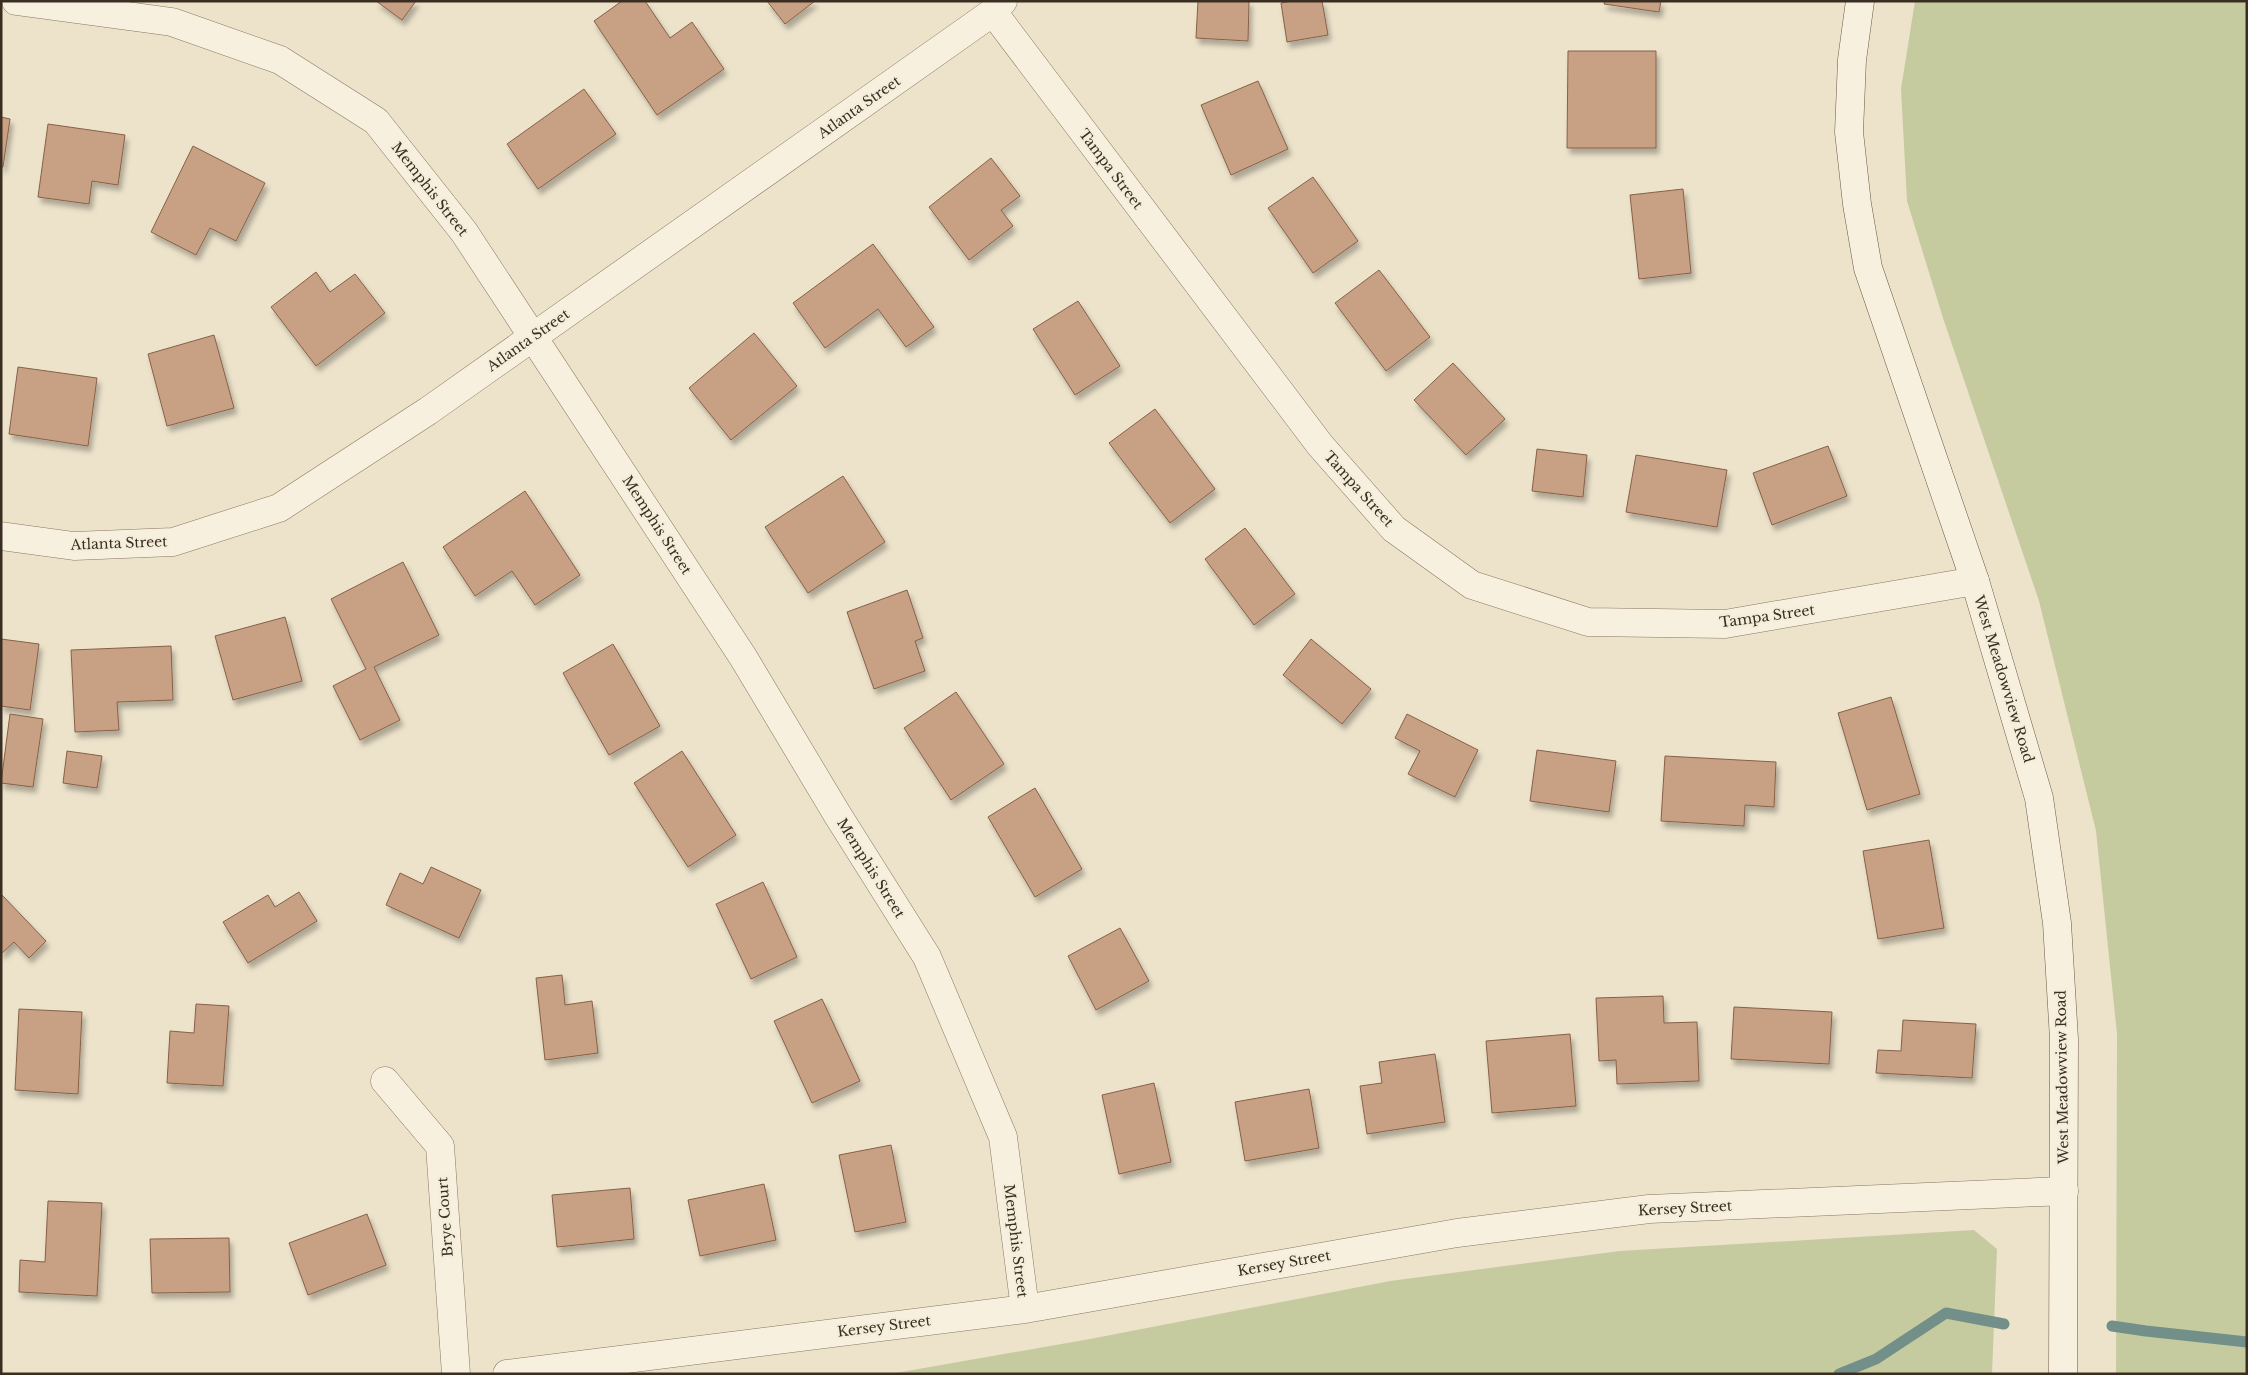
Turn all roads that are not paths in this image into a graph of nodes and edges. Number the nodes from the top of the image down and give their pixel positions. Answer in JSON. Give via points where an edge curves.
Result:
{"nodes":[{"id":1,"x":16,"y":1,"type":"edge"},
{"id":2,"x":1860,"y":1,"type":"edge"},
{"id":3,"x":998,"y":7,"type":"edge"},
{"id":4,"x":534,"y":336,"type":"junction"},
{"id":5,"x":1,"y":536,"type":"edge"},
{"id":6,"x":1975,"y":581,"type":"junction"},
{"id":7,"x":385,"y":1081,"type":"dead end"},
{"id":8,"x":2064,"y":1192,"type":"junction"},
{"id":9,"x":1025,"y":1309,"type":"junction"},
{"id":10,"x":456,"y":1374,"type":"edge"},
{"id":11,"x":508,"y":1374,"type":"edge"},
{"id":12,"x":2063,"y":1374,"type":"edge"}],
"edges":[{"from":1,"to":4,"type":"street","name":"Memphis Street","via":[[172,22],[280,60],[376,120],[464,232]]},
{"from":2,"to":6,"type":"street","name":"West Meadowview Road","via":[[1852,60],[1849,132],[1868,268]]},
{"from":3,"to":4,"type":"street","name":"Atlanta Street"},
{"from":3,"to":6,"type":"street","name":"Tampa Street","via":[[1320,445],[1394,529],[1472,585],[1588,622],[1725,624]]},
{"from":4,"to":5,"type":"street","name":"Atlanta Street","via":[[428,411],[279,508],[173,542],[74,546]]},
{"from":4,"to":9,"type":"street","name":"Memphis Street","via":[[743,657],[927,957],[1003,1138]]},
{"from":6,"to":8,"type":"street","name":"West Meadowview Road","via":[[2039,798],[2057,923],[2064,1039]]},
{"from":7,"to":10,"type":"street","name":"Brye Court","via":[[440,1146]]},
{"from":8,"to":9,"type":"street","name":"Kersey Street","via":[[1649,1209],[1457,1233]]},
{"from":8,"to":12,"type":"street","name":"West Meadowview Road"},
{"from":9,"to":11,"type":"street","name":"Kersey Street"}]}
